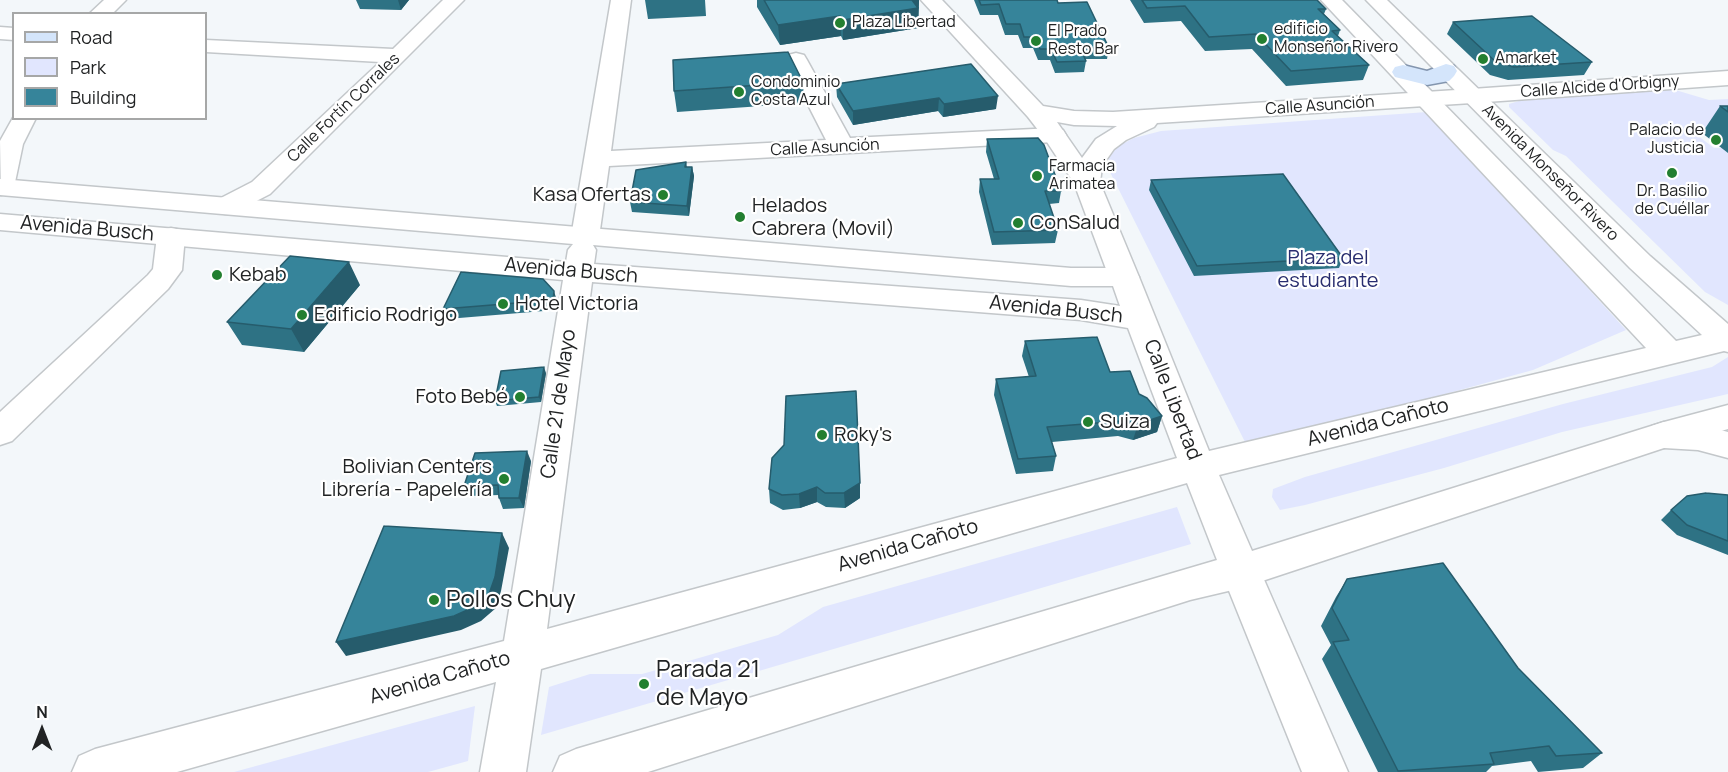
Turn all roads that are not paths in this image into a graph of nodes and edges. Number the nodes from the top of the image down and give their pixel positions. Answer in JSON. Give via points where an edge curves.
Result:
{"nodes":[{"id":1,"x":116,"y":0,"type":"edge"},
{"id":2,"x":454,"y":0,"type":"edge"},
{"id":3,"x":621,"y":0,"type":"edge"},
{"id":4,"x":931,"y":0,"type":"edge"},
{"id":5,"x":1331,"y":0,"type":"edge"},
{"id":6,"x":1376,"y":0,"type":"edge"},
{"id":7,"x":101,"y":12,"type":"edge"},
{"id":8,"x":207,"y":46,"type":"edge"},
{"id":9,"x":398,"y":57,"type":"junction"},
{"id":10,"x":796,"y":60,"type":"dead end"},
{"id":11,"x":1446,"y":71,"type":"junction"},
{"id":12,"x":1403,"y":72,"type":"junction"},
{"id":13,"x":1728,"y":78,"type":"edge"},
{"id":14,"x":1472,"y":96,"type":"junction"},
{"id":15,"x":1428,"y":99,"type":"junction"},
{"id":16,"x":1036,"y":112,"type":"junction"},
{"id":17,"x":1168,"y":117,"type":"junction"},
{"id":18,"x":23,"y":120,"type":"edge"},
{"id":19,"x":1054,"y":135,"type":"junction"},
{"id":20,"x":842,"y":147,"type":"junction"},
{"id":21,"x":5,"y":148,"type":"edge"},
{"id":22,"x":596,"y":159,"type":"junction"},
{"id":23,"x":1087,"y":183,"type":"junction"},
{"id":24,"x":3,"y":191,"type":"edge"},
{"id":25,"x":57,"y":192,"type":"junction"},
{"id":26,"x":226,"y":206,"type":"junction"},
{"id":27,"x":12,"y":223,"type":"edge"},
{"id":28,"x":171,"y":236,"type":"junction"},
{"id":29,"x":585,"y":237,"type":"junction"},
{"id":30,"x":639,"y":242,"type":"junction"},
{"id":31,"x":578,"y":272,"type":"junction"},
{"id":32,"x":626,"y":276,"type":"junction"},
{"id":33,"x":1124,"y":277,"type":"junction"},
{"id":34,"x":1071,"y":278,"type":"junction"},
{"id":35,"x":1081,"y":310,"type":"junction"},
{"id":36,"x":1142,"y":320,"type":"junction"},
{"id":37,"x":1727,"y":340,"type":"edge"},
{"id":38,"x":1668,"y":352,"type":"junction"},
{"id":39,"x":1728,"y":417,"type":"edge"},
{"id":40,"x":0,"y":432,"type":"edge"},
{"id":41,"x":1664,"y":435,"type":"junction"},
{"id":42,"x":1728,"y":445,"type":"edge"},
{"id":43,"x":1198,"y":467,"type":"junction"},
{"id":44,"x":1241,"y":571,"type":"junction"},
{"id":45,"x":521,"y":655,"type":"junction"},
{"id":46,"x":95,"y":772,"type":"edge"},
{"id":47,"x":503,"y":772,"type":"edge"},
{"id":48,"x":576,"y":772,"type":"edge"},
{"id":49,"x":1325,"y":772,"type":"edge"}],
"edges":[{"from":1,"to":7,"type":"main road"},
{"from":2,"to":9,"type":"main road","name":"Calle Fortín Corrales"},
{"from":3,"to":22,"type":"main road","name":"Calle 21 de Mayo"},
{"from":4,"to":16,"type":"main road","name":"Calle Libertad"},
{"from":5,"to":12,"type":"main road","name":"Avenida Monseñor Rivero"},
{"from":6,"to":11,"type":"main road","name":"Avenida Monseñor Rivero"},
{"from":8,"to":9,"type":"main road"},
{"from":9,"to":26,"type":"main road","name":"Calle Fortín Corrales","via":[[261,188]]},
{"from":10,"to":20,"type":"main road"},
{"from":11,"to":12,"type":"main road","via":[[1427,78]]},
{"from":11,"to":14,"type":"main road","name":"Avenida Monseñor Rivero"},
{"from":12,"to":15,"type":"main road","name":"Avenida Monseñor Rivero"},
{"from":13,"to":14,"type":"main road","name":"Calle Alcide d'Orbigny"},
{"from":14,"to":15,"type":"main road","name":"Calle Asunción"},
{"from":14,"to":37,"type":"main road","name":"Avenida Monseñor Rivero","via":[[1640,262]]},
{"from":15,"to":17,"type":"main road","name":"Calle Asunción"},
{"from":15,"to":38,"type":"main road","name":"Avenida Monseñor Rivero"},
{"from":16,"to":17,"type":"main road","name":"Calle Asunción","via":[[1087,119]]},
{"from":16,"to":19,"type":"main road","name":"Calle Libertad"},
{"from":17,"to":23,"type":"main road","name":"Calle Asunción","via":[[1132,127],[1105,144],[1089,166]]},
{"from":18,"to":21,"type":"main road"},
{"from":19,"to":20,"type":"main road","name":"Calle Asunción"},
{"from":19,"to":23,"type":"main road","name":"Calle Libertad"},
{"from":20,"to":22,"type":"main road","name":"Calle Asunción"},
{"from":21,"to":24,"type":"main road"},
{"from":22,"to":29,"type":"main road","name":"Calle 21 de Mayo"},
{"from":23,"to":33,"type":"main road","name":"Calle Libertad"},
{"from":24,"to":25,"type":"main road","name":"Avenida Busch"},
{"from":25,"to":26,"type":"main road","name":"Avenida Busch"},
{"from":25,"to":27,"type":"main road","via":[[28,204]]},
{"from":26,"to":29,"type":"main road","name":"Avenida Busch"},
{"from":27,"to":28,"type":"main road","name":"Avenida Busch"},
{"from":28,"to":31,"type":"main road","name":"Avenida Busch"},
{"from":28,"to":40,"type":"main road","via":[[167,270],[158,282]]},
{"from":29,"to":30,"type":"main road","name":"Avenida Busch"},
{"from":29,"to":31,"type":"main road","name":"Calle 21 de Mayo"},
{"from":30,"to":32,"type":"main road","via":[[619,251],[614,258],[614,265]]},
{"from":30,"to":34,"type":"main road","name":"Avenida Busch"},
{"from":31,"to":32,"type":"main road","name":"Avenida Busch"},
{"from":31,"to":45,"type":"main road","name":"Calle 21 de Mayo"},
{"from":32,"to":35,"type":"main road","name":"Avenida Busch"},
{"from":33,"to":34,"type":"main road","name":"Avenida Busch"},
{"from":33,"to":36,"type":"main road","name":"Calle Libertad"},
{"from":34,"to":35,"type":"main road","via":[[1079,283],[1086,297]]},
{"from":35,"to":36,"type":"main road","name":"Avenida Busch"},
{"from":36,"to":43,"type":"main road","name":"Calle Libertad"},
{"from":37,"to":38,"type":"main road","name":"Avenida Cañoto"},
{"from":38,"to":43,"type":"main road","name":"Avenida Cañoto"},
{"from":39,"to":41,"type":"main road"},
{"from":41,"to":42,"type":"main road","via":[[1698,437]]},
{"from":41,"to":44,"type":"main road"},
{"from":43,"to":44,"type":"main road","name":"Calle Libertad"},
{"from":43,"to":45,"type":"main road","name":"Avenida Cañoto"},
{"from":44,"to":48,"type":"main road","via":[[1190,583]]},
{"from":44,"to":49,"type":"main road","name":"Calle Libertad"},
{"from":45,"to":46,"type":"main road","name":"Avenida Cañoto"},
{"from":45,"to":47,"type":"main road","name":"Calle 21 de Mayo"}]}
